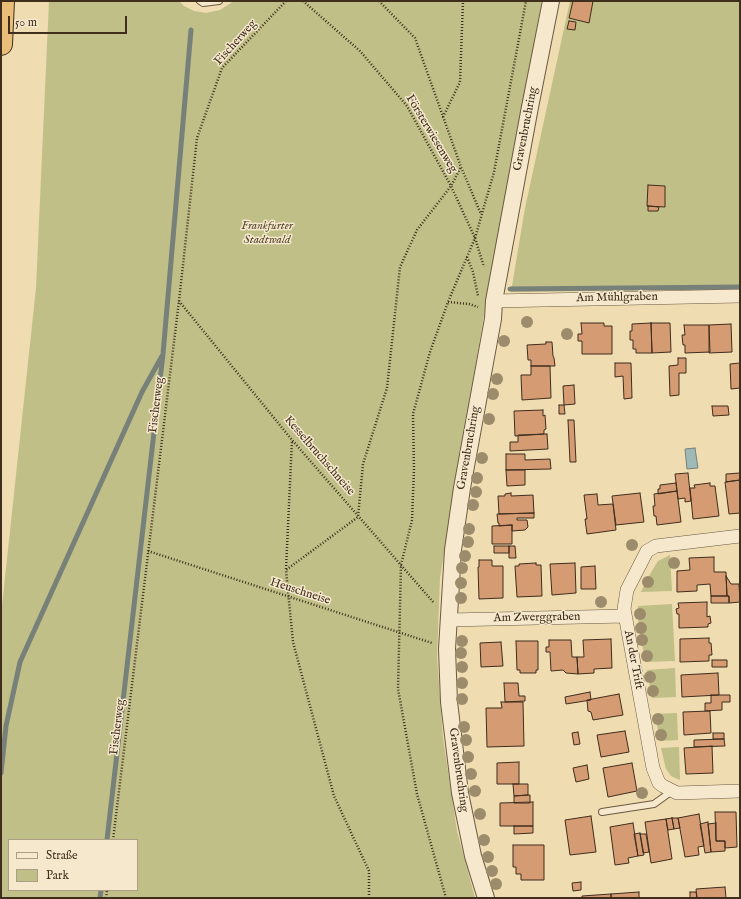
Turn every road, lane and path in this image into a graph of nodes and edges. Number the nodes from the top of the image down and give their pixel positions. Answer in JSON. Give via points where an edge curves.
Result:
{"nodes":[{"id":1,"x":4,"y":1,"type":"edge"},
{"id":2,"x":200,"y":1,"type":"edge"},
{"id":3,"x":219,"y":1,"type":"edge"},
{"id":4,"x":286,"y":1,"type":"edge"},
{"id":5,"x":303,"y":1,"type":"edge"},
{"id":6,"x":379,"y":1,"type":"edge"},
{"id":7,"x":463,"y":1,"type":"edge"},
{"id":8,"x":526,"y":1,"type":"edge"},
{"id":9,"x":551,"y":1,"type":"edge"},
{"id":10,"x":1,"y":44,"type":"edge"},
{"id":11,"x":442,"y":118,"type":"junction"},
{"id":12,"x":461,"y":167,"type":"junction"},
{"id":13,"x":451,"y":186,"type":"junction"},
{"id":14,"x":482,"y":214,"type":"junction"},
{"id":15,"x":475,"y":238,"type":"junction"},
{"id":16,"x":467,"y":256,"type":"junction"},
{"id":17,"x":740,"y":296,"type":"edge"},
{"id":18,"x":179,"y":301,"type":"junction"},
{"id":19,"x":494,"y":301,"type":"junction"},
{"id":20,"x":448,"y":302,"type":"junction"},
{"id":21,"x":479,"y":308,"type":"junction"},
{"id":22,"x":481,"y":313,"type":"dead end"},
{"id":23,"x":292,"y":440,"type":"junction"},
{"id":24,"x":358,"y":517,"type":"junction"},
{"id":25,"x":740,"y":536,"type":"edge"},
{"id":26,"x":148,"y":551,"type":"junction"},
{"id":27,"x":401,"y":564,"type":"junction"},
{"id":28,"x":286,"y":570,"type":"junction"},
{"id":29,"x":289,"y":598,"type":"junction"},
{"id":30,"x":625,"y":616,"type":"junction"},
{"id":31,"x":449,"y":620,"type":"junction"},
{"id":32,"x":399,"y":633,"type":"junction"},
{"id":33,"x":447,"y":649,"type":"junction"},
{"id":34,"x":672,"y":791,"type":"junction"},
{"id":35,"x":740,"y":791,"type":"edge"},
{"id":36,"x":602,"y":812,"type":"dead end"},
{"id":37,"x":113,"y":839,"type":"edge"},
{"id":38,"x":369,"y":898,"type":"edge"},
{"id":39,"x":446,"y":898,"type":"edge"},
{"id":40,"x":486,"y":898,"type":"edge"}],
"edges":[{"from":1,"to":10,"type":"highway"},
{"from":2,"to":3,"type":"lane"},
{"from":4,"to":18,"type":"path","name":"Fischerweg","via":[[222,68],[204,116],[197,138]]},
{"from":5,"to":13,"type":"path","name":"Försterwiesenweg","via":[[360,51],[407,106]]},
{"from":6,"to":11,"type":"path","via":[[416,38]]},
{"from":7,"to":11,"type":"path","via":[[460,82]]},
{"from":8,"to":14,"type":"path","via":[[494,172]]},
{"from":9,"to":19,"type":"street","name":"Gravenbruchring"},
{"from":11,"to":12,"type":"path"},
{"from":12,"to":13,"type":"path"},
{"from":12,"to":14,"type":"path"},
{"from":13,"to":15,"type":"path","name":"Försterwiesenweg"},
{"from":13,"to":24,"type":"path","via":[[417,230],[400,267],[387,388],[363,464]]},
{"from":14,"to":15,"type":"path"},
{"from":15,"to":16,"type":"path"},
{"from":16,"to":20,"type":"path"},
{"from":16,"to":21,"type":"path","via":[[473,272]]},
{"from":17,"to":19,"type":"street","name":"Am Mühlgraben"},
{"from":18,"to":23,"type":"path","name":"Kesselbruchschneise"},
{"from":18,"to":26,"type":"path","name":"Fischerweg"},
{"from":19,"to":31,"type":"street","name":"Gravenbruchring","via":[[453,550]]},
{"from":20,"to":21,"type":"path"},
{"from":20,"to":27,"type":"path","via":[[430,352],[413,414],[412,520]]},
{"from":21,"to":22,"type":"path"},
{"from":23,"to":24,"type":"path","name":"Kesselbruchschneise"},
{"from":23,"to":28,"type":"path"},
{"from":24,"to":27,"type":"path","name":"Kesselbruchschneise"},
{"from":24,"to":28,"type":"path"},
{"from":25,"to":30,"type":"street","name":"An der Trift","via":[[656,546],[647,551],[627,590]]},
{"from":26,"to":29,"type":"path","name":"Heuschneise"},
{"from":26,"to":37,"type":"path","name":"Fischerweg"},
{"from":27,"to":31,"type":"path","name":"Kesselbruchschneise"},
{"from":27,"to":32,"type":"path"},
{"from":28,"to":29,"type":"path"},
{"from":29,"to":32,"type":"path","name":"Heuschneise"},
{"from":29,"to":38,"type":"path","via":[[293,642],[334,796],[369,871]]},
{"from":30,"to":31,"type":"street","name":"Am Zwerggraben"},
{"from":30,"to":34,"type":"street","name":"An der Trift","via":[[656,777],[663,786]]},
{"from":31,"to":33,"type":"street","name":"Gravenbruchring"},
{"from":32,"to":33,"type":"path","name":"Heuschneise"},
{"from":32,"to":39,"type":"path","via":[[398,689],[417,794]]},
{"from":33,"to":40,"type":"street","name":"Gravenbruchring","via":[[449,702],[460,793],[473,856]]},
{"from":34,"to":35,"type":"street"},
{"from":34,"to":36,"type":"lane","via":[[654,804]]}]}
